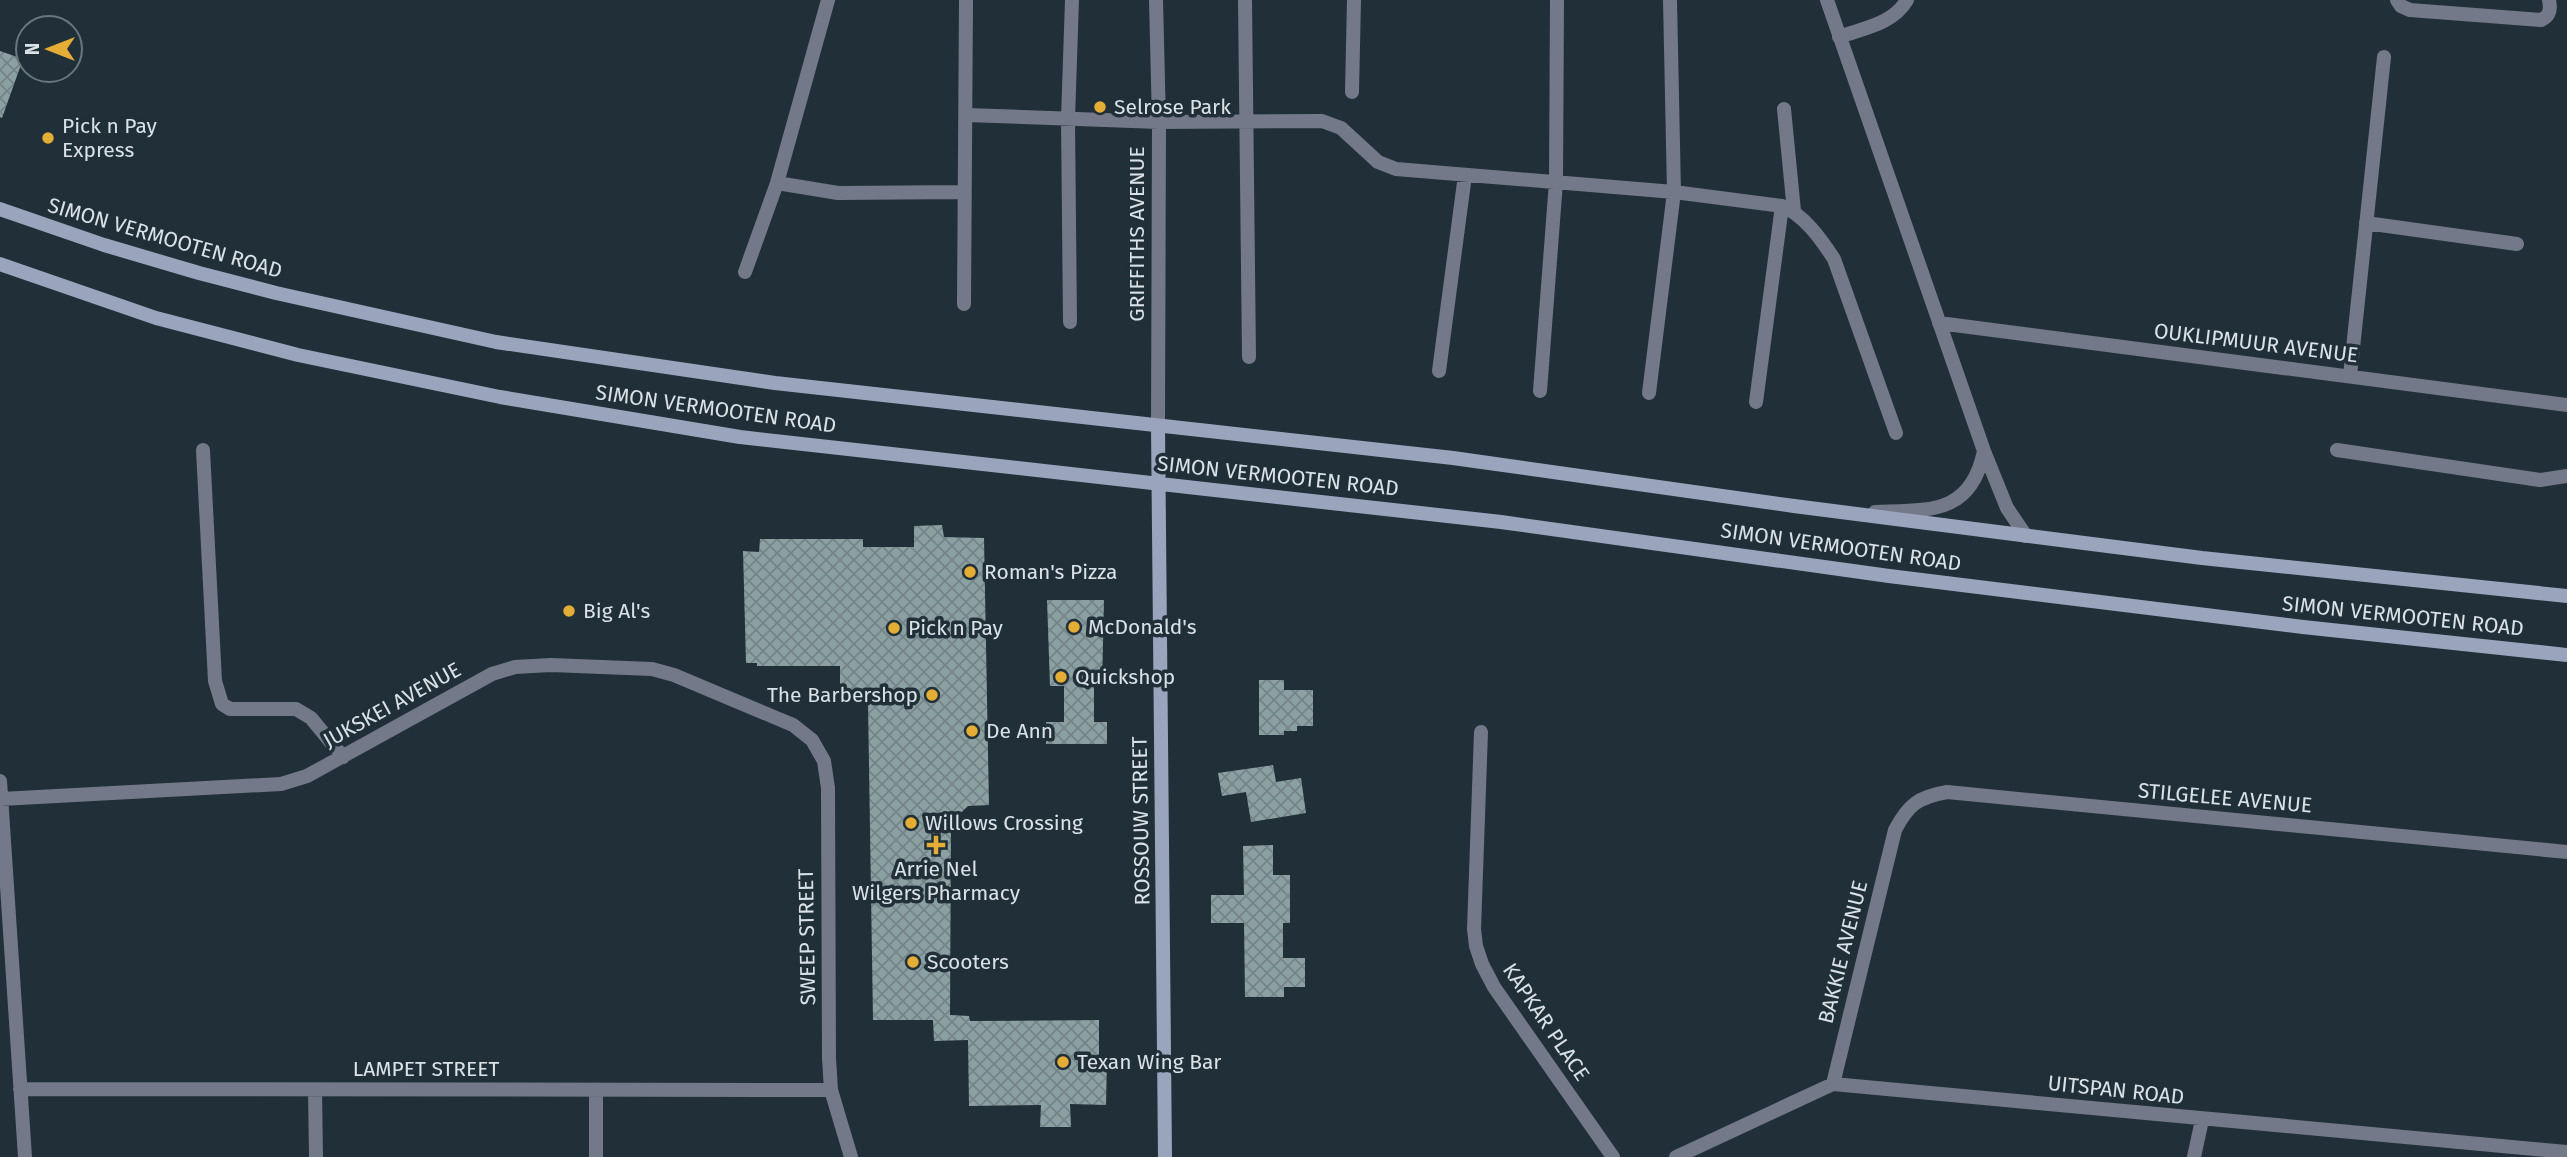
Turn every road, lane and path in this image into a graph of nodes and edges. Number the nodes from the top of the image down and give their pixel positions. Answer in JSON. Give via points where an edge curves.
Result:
{"nodes":[{"id":1,"x":828,"y":0,"type":"edge"},
{"id":2,"x":966,"y":0,"type":"edge"},
{"id":3,"x":1072,"y":0,"type":"edge"},
{"id":4,"x":1156,"y":0,"type":"edge"},
{"id":5,"x":1245,"y":0,"type":"edge"},
{"id":6,"x":1354,"y":0,"type":"edge"},
{"id":7,"x":1557,"y":0,"type":"edge"},
{"id":8,"x":1670,"y":0,"type":"edge"},
{"id":9,"x":1827,"y":0,"type":"edge"},
{"id":10,"x":1907,"y":0,"type":"edge"},
{"id":11,"x":2397,"y":0,"type":"edge"},
{"id":12,"x":2549,"y":0,"type":"edge"},
{"id":13,"x":1839,"y":37,"type":"junction"},
{"id":14,"x":2384,"y":57,"type":"dead end"},
{"id":15,"x":1352,"y":92,"type":"dead end"},
{"id":16,"x":1784,"y":109,"type":"dead end"},
{"id":17,"x":967,"y":115,"type":"junction"},
{"id":18,"x":1068,"y":119,"type":"junction"},
{"id":19,"x":1246,"y":120,"type":"junction"},
{"id":20,"x":1159,"y":122,"type":"junction"},
{"id":21,"x":1465,"y":175,"type":"junction"},
{"id":22,"x":1556,"y":182,"type":"junction"},
{"id":23,"x":776,"y":183,"type":"junction"},
{"id":24,"x":964,"y":192,"type":"junction"},
{"id":25,"x":1674,"y":192,"type":"junction"},
{"id":26,"x":0,"y":209,"type":"edge"},
{"id":27,"x":1788,"y":209,"type":"junction"},
{"id":28,"x":2365,"y":223,"type":"junction"},
{"id":29,"x":2517,"y":244,"type":"dead end"},
{"id":30,"x":0,"y":264,"type":"edge"},
{"id":31,"x":745,"y":272,"type":"dead end"},
{"id":32,"x":964,"y":303,"type":"dead end"},
{"id":33,"x":1070,"y":322,"type":"dead end"},
{"id":34,"x":1939,"y":323,"type":"junction"},
{"id":35,"x":1249,"y":357,"type":"dead end"},
{"id":36,"x":1439,"y":371,"type":"dead end"},
{"id":37,"x":2350,"y":376,"type":"junction"},
{"id":38,"x":1540,"y":391,"type":"dead end"},
{"id":39,"x":1649,"y":393,"type":"dead end"},
{"id":40,"x":1756,"y":402,"type":"dead end"},
{"id":41,"x":2567,"y":405,"type":"edge"},
{"id":42,"x":1158,"y":426,"type":"junction"},
{"id":43,"x":1896,"y":433,"type":"dead end"},
{"id":44,"x":202,"y":450,"type":"dead end"},
{"id":45,"x":2337,"y":450,"type":"dead end"},
{"id":46,"x":1984,"y":451,"type":"junction"},
{"id":47,"x":2567,"y":476,"type":"edge"},
{"id":48,"x":1157,"y":484,"type":"junction"},
{"id":49,"x":1850,"y":513,"type":"junction"},
{"id":50,"x":2026,"y":536,"type":"junction"},
{"id":51,"x":2567,"y":596,"type":"edge"},
{"id":52,"x":2567,"y":655,"type":"edge"},
{"id":53,"x":793,"y":725,"type":"joint"},
{"id":54,"x":1481,"y":732,"type":"dead end"},
{"id":55,"x":343,"y":757,"type":"junction"},
{"id":56,"x":0,"y":781,"type":"edge"},
{"id":57,"x":1,"y":799,"type":"edge"},
{"id":58,"x":1895,"y":830,"type":"joint"},
{"id":59,"x":2567,"y":852,"type":"edge"},
{"id":60,"x":1833,"y":1084,"type":"junction"},
{"id":61,"x":20,"y":1088,"type":"junction"},
{"id":62,"x":315,"y":1090,"type":"junction"},
{"id":63,"x":596,"y":1090,"type":"junction"},
{"id":64,"x":831,"y":1090,"type":"junction"},
{"id":65,"x":2202,"y":1120,"type":"junction"},
{"id":66,"x":2505,"y":1151,"type":"edge"},
{"id":67,"x":2567,"y":1152,"type":"edge"},
{"id":68,"x":24,"y":1157,"type":"edge"},
{"id":69,"x":316,"y":1157,"type":"edge"},
{"id":70,"x":596,"y":1157,"type":"edge"},
{"id":71,"x":852,"y":1157,"type":"edge"},
{"id":72,"x":1165,"y":1157,"type":"edge"},
{"id":73,"x":1614,"y":1157,"type":"edge"},
{"id":74,"x":1676,"y":1157,"type":"edge"},
{"id":75,"x":2194,"y":1157,"type":"edge"}],
"edges":[{"from":1,"to":23,"type":"street"},
{"from":2,"to":17,"type":"street"},
{"from":3,"to":18,"type":"street"},
{"from":4,"to":20,"type":"street","name":"GRIFFITHS AVENUE"},
{"from":5,"to":19,"type":"street"},
{"from":6,"to":15,"type":"street"},
{"from":7,"to":22,"type":"street"},
{"from":8,"to":25,"type":"street"},
{"from":9,"to":13,"type":"street"},
{"from":10,"to":13,"type":"street","via":[[1888,20]]},
{"from":11,"to":12,"type":"street","via":[[2410,10],[2541,20],[2551,8]]},
{"from":13,"to":34,"type":"street"},
{"from":14,"to":28,"type":"street"},
{"from":16,"to":27,"type":"street"},
{"from":17,"to":18,"type":"street"},
{"from":17,"to":24,"type":"street"},
{"from":18,"to":20,"type":"street"},
{"from":18,"to":33,"type":"street"},
{"from":19,"to":20,"type":"street"},
{"from":19,"to":21,"type":"street","via":[[1322,121],[1341,128],[1378,162],[1396,169]]},
{"from":19,"to":35,"type":"street"},
{"from":20,"to":42,"type":"street","name":"GRIFFITHS AVENUE"},
{"from":21,"to":22,"type":"street"},
{"from":21,"to":36,"type":"street"},
{"from":22,"to":25,"type":"street"},
{"from":22,"to":38,"type":"street"},
{"from":23,"to":24,"type":"street","via":[[838,193]]},
{"from":23,"to":31,"type":"street"},
{"from":24,"to":32,"type":"street"},
{"from":25,"to":27,"type":"street"},
{"from":25,"to":39,"type":"street"},
{"from":26,"to":42,"type":"main road","name":"SIMON VERMOOTEN ROAD","via":[[199,273],[496,342],[775,383]]},
{"from":27,"to":40,"type":"street"},
{"from":27,"to":43,"type":"street","via":[[1821,239],[1833,259]]},
{"from":28,"to":29,"type":"street"},
{"from":28,"to":37,"type":"street"},
{"from":30,"to":48,"type":"main road","name":"SIMON VERMOOTEN ROAD","via":[[226,337],[500,397],[740,437]]},
{"from":34,"to":37,"type":"street","name":"OUKLIPMUUR AVENUE"},
{"from":34,"to":46,"type":"street"},
{"from":37,"to":41,"type":"street","name":"OUKLIPMUUR AVENUE"},
{"from":42,"to":48,"type":"main road","name":"ROSSOUW STREET"},
{"from":42,"to":49,"type":"main road","name":"SIMON VERMOOTEN ROAD","via":[[1453,458]]},
{"from":44,"to":55,"type":"street","via":[[215,681],[222,704],[230,709],[296,709],[311,718]]},
{"from":45,"to":47,"type":"street","via":[[2530,479]]},
{"from":46,"to":49,"type":"street","via":[[1976,478],[1958,499],[1929,510]]},
{"from":46,"to":50,"type":"street","via":[[2007,508]]},
{"from":48,"to":52,"type":"main road","name":"SIMON VERMOOTEN ROAD","via":[[1501,522],[1889,576]]},
{"from":48,"to":72,"type":"main road","name":"ROSSOUW STREET"},
{"from":49,"to":50,"type":"main road","name":"SIMON VERMOOTEN ROAD"},
{"from":50,"to":51,"type":"main road","name":"SIMON VERMOOTEN ROAD"},
{"from":53,"to":55,"type":"street","name":"JUKSKEI AVENUE","via":[[652,669],[515,667],[461,689]]},
{"from":53,"to":64,"type":"street","name":"SWEEP STREET","via":[[812,740],[824,761],[828,788]]},
{"from":54,"to":73,"type":"street","name":"KAPKAR PLACE","via":[[1476,946],[1494,987]]},
{"from":55,"to":57,"type":"street","name":"JUKSKEI AVENUE","via":[[281,784]]},
{"from":56,"to":57,"type":"street"},
{"from":57,"to":61,"type":"street"},
{"from":58,"to":59,"type":"street","name":"STILGELEE AVENUE","via":[[1904,811],[1930,795],[1947,792]]},
{"from":58,"to":60,"type":"street","name":"BAKKIE AVENUE"},
{"from":60,"to":65,"type":"street","name":"UITSPAN ROAD"},
{"from":60,"to":74,"type":"street"},
{"from":61,"to":62,"type":"street","name":"LAMPET STREET"},
{"from":61,"to":68,"type":"street"},
{"from":62,"to":63,"type":"street","name":"LAMPET STREET"},
{"from":62,"to":69,"type":"street"},
{"from":63,"to":64,"type":"street","name":"LAMPET STREET"},
{"from":63,"to":70,"type":"street"},
{"from":64,"to":71,"type":"street","name":"SWEEP STREET"},
{"from":65,"to":66,"type":"street","name":"UITSPAN ROAD"},
{"from":65,"to":75,"type":"street"},
{"from":66,"to":67,"type":"street","name":"UITSPAN ROAD"}]}
